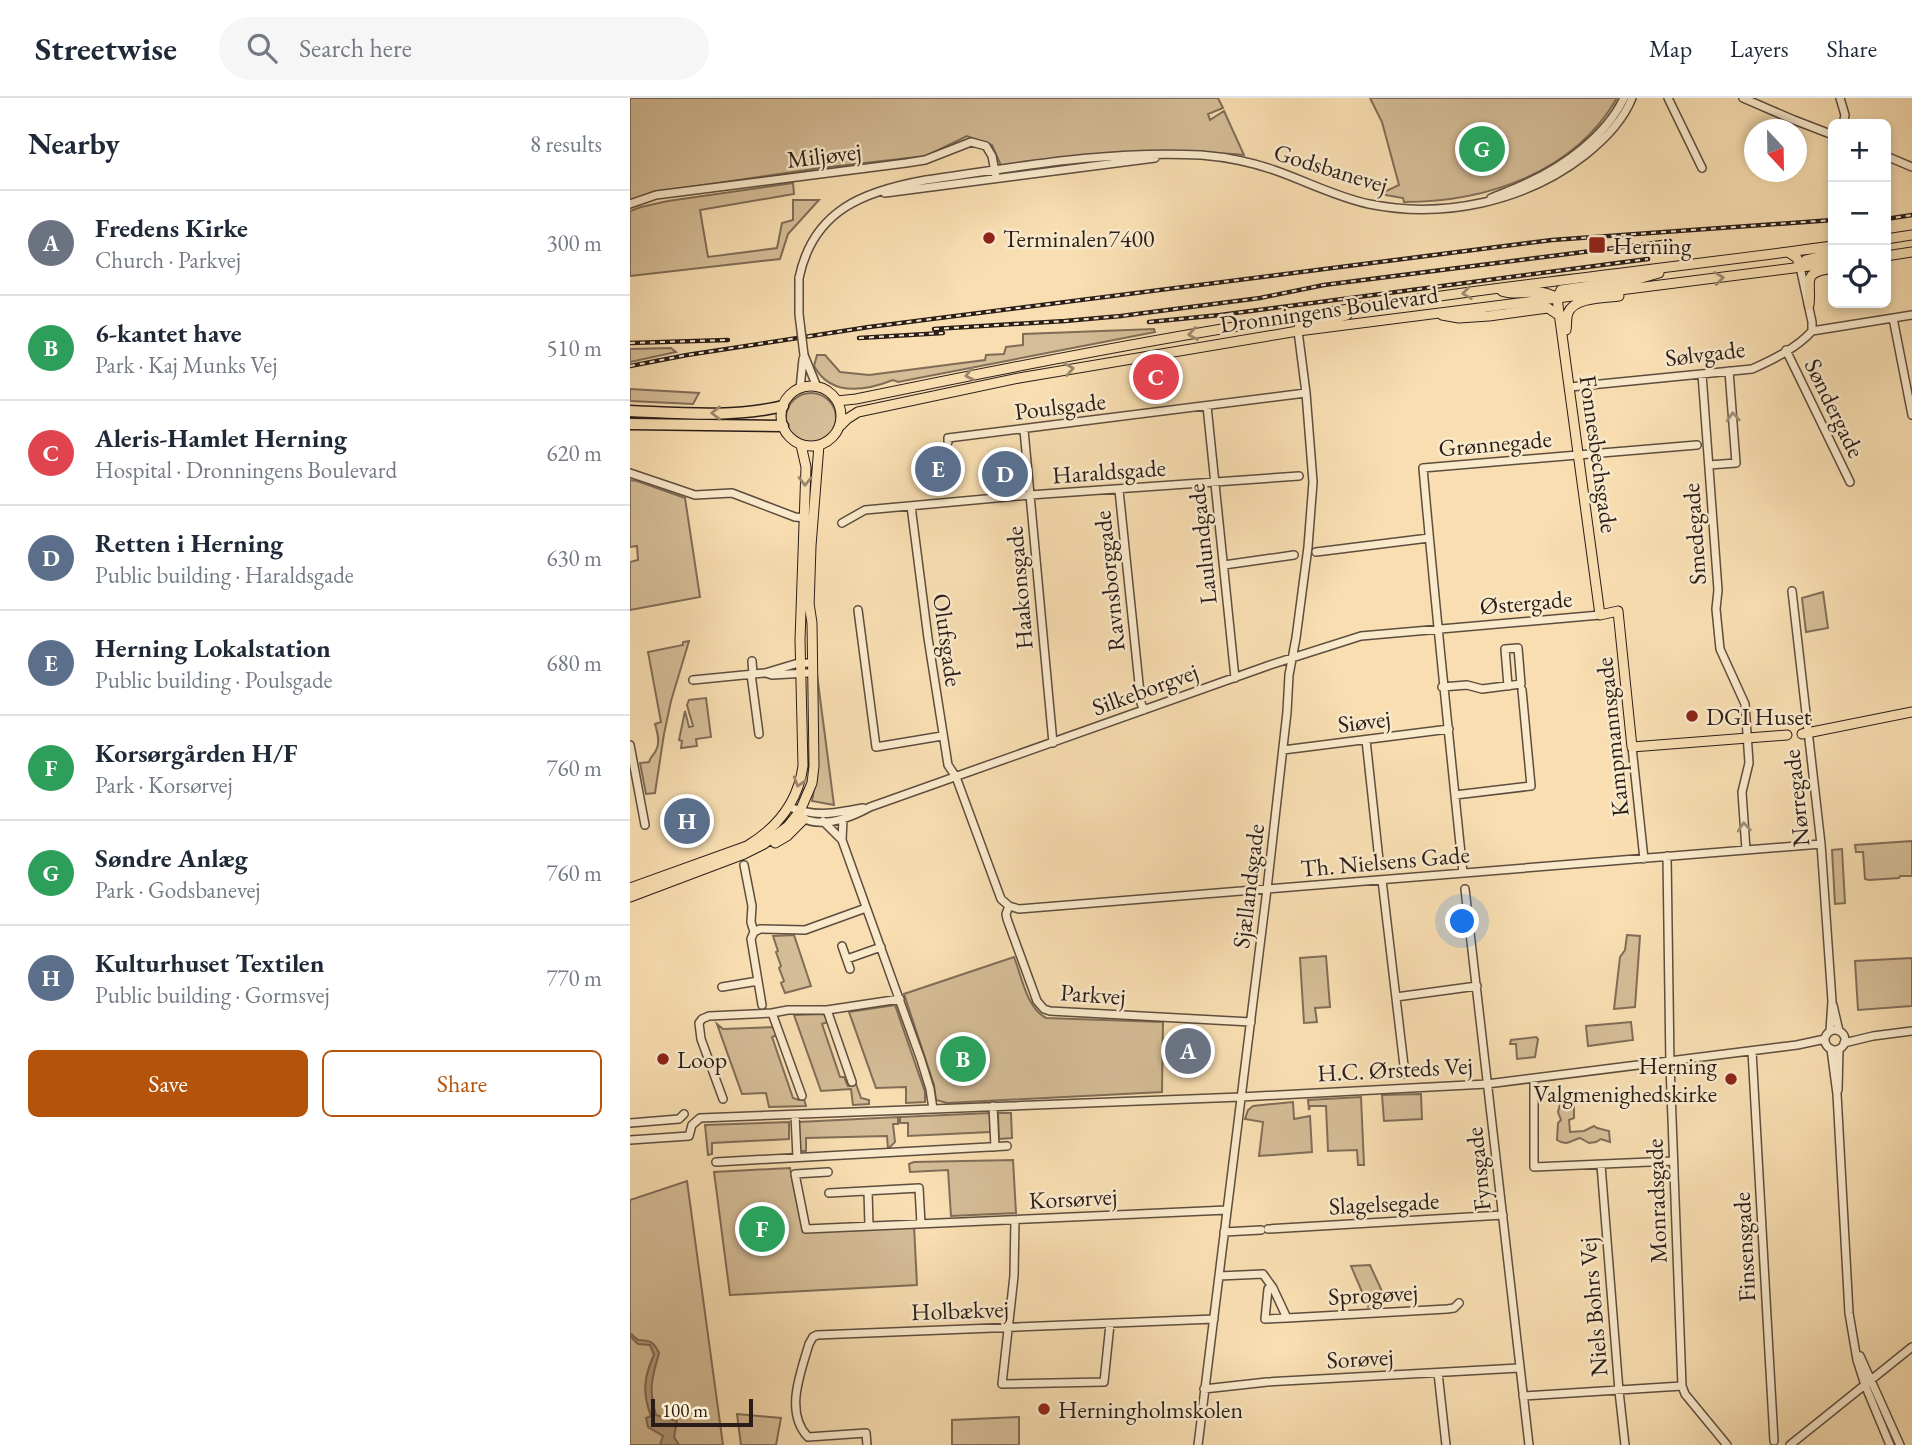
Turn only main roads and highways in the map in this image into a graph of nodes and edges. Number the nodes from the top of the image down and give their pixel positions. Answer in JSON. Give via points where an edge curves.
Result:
{"nodes":[{"id":1,"x":1912,"y":235,"type":"edge"},
{"id":2,"x":1891,"y":238,"type":"edge"},
{"id":3,"x":1828,"y":247,"type":"edge"},
{"id":4,"x":1788,"y":252,"type":"junction"},
{"id":5,"x":1912,"y":252,"type":"edge"},
{"id":6,"x":1828,"y":255,"type":"edge"},
{"id":7,"x":1891,"y":255,"type":"edge"},
{"id":8,"x":1828,"y":263,"type":"edge"},
{"id":9,"x":1680,"y":266,"type":"junction"},
{"id":10,"x":1800,"y":267,"type":"junction"},
{"id":11,"x":1828,"y":269,"type":"edge"},
{"id":12,"x":1651,"y":286,"type":"junction"},
{"id":13,"x":1496,"y":289,"type":"junction"},
{"id":14,"x":1557,"y":298,"type":"junction"},
{"id":15,"x":1809,"y":304,"type":"road end"},
{"id":16,"x":1368,"y":306,"type":"junction"},
{"id":17,"x":1430,"y":314,"type":"junction"},
{"id":18,"x":1560,"y":316,"type":"junction"},
{"id":19,"x":1278,"y":320,"type":"junction"},
{"id":20,"x":1298,"y":331,"type":"junction"},
{"id":21,"x":1564,"y":339,"type":"junction"},
{"id":22,"x":837,"y":401,"type":"junction"},
{"id":23,"x":783,"y":406,"type":"junction"},
{"id":24,"x":630,"y":411,"type":"edge"},
{"id":25,"x":630,"y":424,"type":"edge"},
{"id":26,"x":783,"y":426,"type":"junction"},
{"id":27,"x":839,"y":427,"type":"junction"},
{"id":28,"x":801,"y":444,"type":"junction"},
{"id":29,"x":819,"y":445,"type":"junction"},
{"id":30,"x":809,"y":519,"type":"junction"},
{"id":31,"x":810,"y":603,"type":"junction"},
{"id":32,"x":1618,"y":611,"type":"joint"},
{"id":33,"x":1600,"y":615,"type":"joint"},
{"id":34,"x":804,"y":668,"type":"junction"},
{"id":35,"x":1912,"y":712,"type":"edge"},
{"id":36,"x":1805,"y":734,"type":"road end"},
{"id":37,"x":1787,"y":735,"type":"dead end"},
{"id":38,"x":815,"y":755,"type":"junction"},
{"id":39,"x":630,"y":888,"type":"edge"},
{"id":40,"x":630,"y":897,"type":"edge"}],
"edges":[{"from":1,"to":2,"type":"main road"},
{"from":3,"to":4,"type":"main road","name":"Dronningens Boulevard"},
{"from":4,"to":9,"type":"main road","name":"Dronningens Boulevard"},
{"from":4,"to":10,"type":"main road"},
{"from":5,"to":7,"type":"main road"},
{"from":6,"to":10,"type":"main road","via":[[1812,257]]},
{"from":8,"to":10,"type":"main road","name":"Dronningens Boulevard"},
{"from":9,"to":13,"type":"main road","name":"Dronningens Boulevard"},
{"from":9,"to":14,"type":"main road","via":[[1638,279],[1561,290]]},
{"from":12,"to":10,"type":"main road","name":"Dronningens Boulevard","one_way":true},
{"from":11,"to":15,"type":"main road","via":[[1808,280]]},
{"from":12,"to":14,"type":"main road","name":"Dronningens Boulevard"},
{"from":12,"to":21,"type":"main road","via":[[1575,304],[1567,316]]},
{"from":13,"to":14,"type":"main road","via":[[1548,292]]},
{"from":13,"to":16,"type":"main road","name":"Dronningens Boulevard","one_way":true},
{"from":14,"to":17,"type":"main road","name":"Dronningens Boulevard"},
{"from":14,"to":18,"type":"main road","name":"Fonnesbechsgade"},
{"from":16,"to":19,"type":"main road","name":"Dronningens Boulevard"},
{"from":16,"to":20,"type":"main road","via":[[1308,322]]},
{"from":17,"to":18,"type":"main road","via":[[1459,318],[1548,309]]},
{"from":17,"to":20,"type":"main road","name":"Dronningens Boulevard"},
{"from":18,"to":21,"type":"main road","name":"Fonnesbechsgade"},
{"from":19,"to":20,"type":"main road","via":[[1292,323]]},
{"from":19,"to":22,"type":"main road","name":"Dronningens Boulevard","one_way":true},
{"from":27,"to":20,"type":"main road","name":"Dronningens Boulevard","one_way":true,"via":[[858,412],[1019,378]]},
{"from":21,"to":33,"type":"main road","name":"Fonnesbechsgade"},
{"from":22,"to":23,"type":"main road","via":[[817,387],[800,388]]},
{"from":22,"to":27,"type":"main road"},
{"from":23,"to":24,"type":"highway","one_way":true,"via":[[760,412]]},
{"from":23,"to":26,"type":"main road"},
{"from":25,"to":26,"type":"highway"},
{"from":26,"to":28,"type":"main road"},
{"from":27,"to":29,"type":"main road","via":[[831,439]]},
{"from":28,"to":29,"type":"main road"},
{"from":28,"to":30,"type":"main road","one_way":true},
{"from":29,"to":30,"type":"main road"},
{"from":30,"to":31,"type":"main road"},
{"from":30,"to":34,"type":"main road"},
{"from":31,"to":34,"type":"main road"},
{"from":31,"to":38,"type":"main road"},
{"from":32,"to":33,"type":"main road","name":"Østergade"},
{"from":32,"to":37,"type":"main road","name":"Kampmannsgade","via":[[1632,747]]},
{"from":34,"to":38,"type":"main road"},
{"from":34,"to":39,"type":"main road","one_way":true,"via":[[803,766],[789,807],[747,846]]},
{"from":35,"to":36,"type":"main road"},
{"from":38,"to":40,"type":"main road","via":[[812,783],[787,836]]}]}
